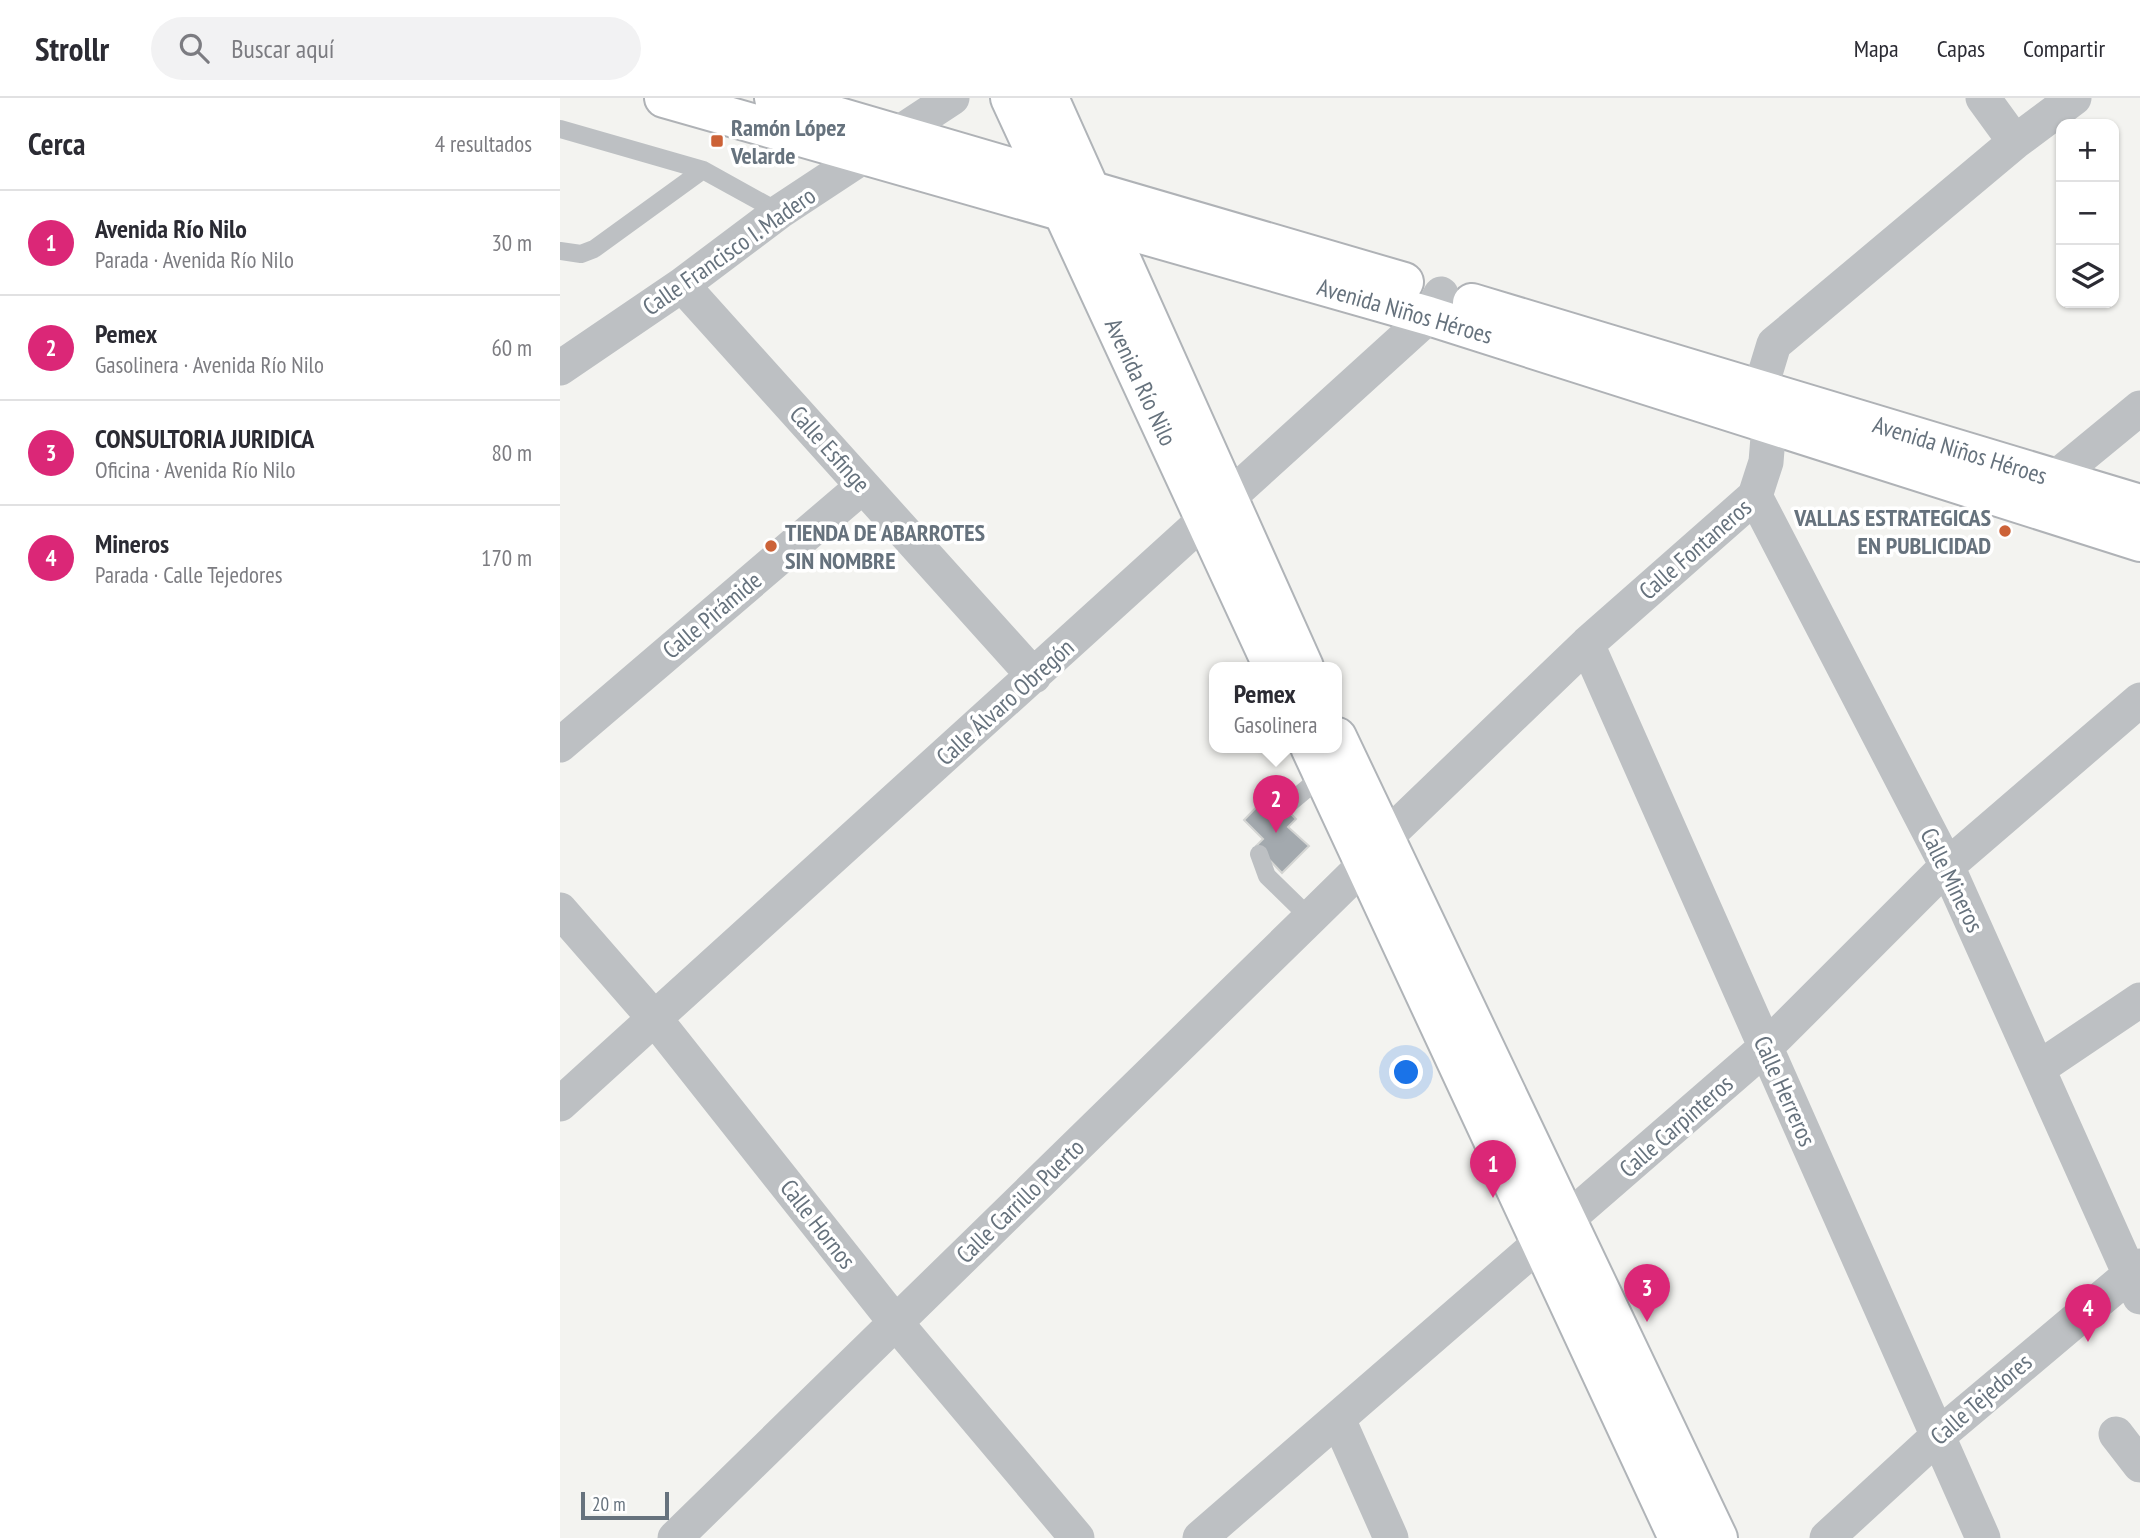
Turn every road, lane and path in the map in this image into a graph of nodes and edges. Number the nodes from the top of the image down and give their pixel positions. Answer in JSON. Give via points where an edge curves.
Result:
{"nodes":[{"id":1,"x":664,"y":98,"type":"edge"},
{"id":2,"x":774,"y":98,"type":"edge"},
{"id":3,"x":952,"y":98,"type":"edge"},
{"id":4,"x":1010,"y":98,"type":"edge"},
{"id":5,"x":1049,"y":98,"type":"edge"},
{"id":6,"x":1983,"y":98,"type":"edge"},
{"id":7,"x":2074,"y":98,"type":"edge"},
{"id":8,"x":560,"y":129,"type":"edge"},
{"id":9,"x":898,"y":135,"type":"junction"},
{"id":10,"x":2015,"y":142,"type":"junction"},
{"id":11,"x":867,"y":157,"type":"junction"},
{"id":12,"x":703,"y":170,"type":"junction"},
{"id":13,"x":1046,"y":176,"type":"junction"},
{"id":14,"x":1077,"y":201,"type":"junction"},
{"id":15,"x":779,"y":212,"type":"junction"},
{"id":16,"x":1108,"y":226,"type":"junction"},
{"id":17,"x":560,"y":251,"type":"edge"},
{"id":18,"x":682,"y":285,"type":"junction"},
{"id":19,"x":1435,"y":305,"type":"junction"},
{"id":20,"x":560,"y":368,"type":"edge"},
{"id":21,"x":1765,"y":407,"type":"junction"},
{"id":22,"x":2140,"y":408,"type":"edge"},
{"id":23,"x":2056,"y":478,"type":"junction"},
{"id":24,"x":863,"y":486,"type":"junction"},
{"id":25,"x":1755,"y":496,"type":"junction"},
{"id":26,"x":2140,"y":504,"type":"edge"},
{"id":27,"x":1217,"y":511,"type":"junction"},
{"id":28,"x":2140,"y":542,"type":"edge"},
{"id":29,"x":1587,"y":644,"type":"junction"},
{"id":30,"x":1271,"y":662,"type":"edge"},
{"id":31,"x":1301,"y":662,"type":"edge"},
{"id":32,"x":1034,"y":676,"type":"junction"},
{"id":33,"x":2140,"y":700,"type":"edge"},
{"id":34,"x":560,"y":745,"type":"edge"},
{"id":35,"x":1342,"y":752,"type":"edge"},
{"id":36,"x":1317,"y":761,"type":"edge"},
{"id":37,"x":1285,"y":807,"type":"dead end"},
{"id":38,"x":1375,"y":851,"type":"junction"},
{"id":39,"x":1259,"y":854,"type":"dead end"},
{"id":40,"x":1947,"y":866,"type":"junction"},
{"id":41,"x":560,"y":910,"type":"edge"},
{"id":42,"x":1310,"y":918,"type":"junction"},
{"id":43,"x":2140,"y":1000,"type":"edge"},
{"id":44,"x":655,"y":1018,"type":"junction"},
{"id":45,"x":1766,"y":1047,"type":"junction"},
{"id":46,"x":2039,"y":1068,"type":"junction"},
{"id":47,"x":560,"y":1104,"type":"edge"},
{"id":48,"x":1554,"y":1232,"type":"junction"},
{"id":49,"x":2137,"y":1279,"type":"edge"},
{"id":50,"x":896,"y":1323,"type":"junction"},
{"id":51,"x":1338,"y":1419,"type":"junction"},
{"id":52,"x":2116,"y":1434,"type":"dead end"},
{"id":53,"x":1939,"y":1435,"type":"junction"},
{"id":54,"x":2140,"y":1465,"type":"edge"},
{"id":55,"x":675,"y":1538,"type":"edge"},
{"id":56,"x":1077,"y":1538,"type":"edge"},
{"id":57,"x":1200,"y":1538,"type":"edge"},
{"id":58,"x":1391,"y":1538,"type":"edge"},
{"id":59,"x":1678,"y":1538,"type":"edge"},
{"id":60,"x":1718,"y":1538,"type":"edge"},
{"id":61,"x":1828,"y":1538,"type":"edge"},
{"id":62,"x":1983,"y":1538,"type":"edge"}],
"edges":[{"from":1,"to":11,"type":"main road","name":"Avenida Niños Héroes"},
{"from":2,"to":9,"type":"main road"},
{"from":3,"to":9,"type":"street","name":"Calle Francisco I. Madero"},
{"from":4,"to":13,"type":"main road","name":"Avenida Río Nilo"},
{"from":5,"to":14,"type":"main road","name":"Avenida Río Nilo"},
{"from":6,"to":10,"type":"street"},
{"from":7,"to":10,"type":"street","name":"Calle Fontaneros"},
{"from":8,"to":12,"type":"lane"},
{"from":9,"to":11,"type":"street","name":"Calle Francisco I. Madero"},
{"from":9,"to":13,"type":"main road"},
{"from":10,"to":21,"type":"street","name":"Calle Fontaneros","via":[[1774,344]]},
{"from":11,"to":14,"type":"main road","name":"Avenida Niños Héroes"},
{"from":11,"to":15,"type":"street","name":"Calle Francisco I. Madero"},
{"from":12,"to":15,"type":"lane"},
{"from":12,"to":17,"type":"lane","via":[[594,249],[581,254]]},
{"from":13,"to":14,"type":"main road","name":"Avenida Río Nilo"},
{"from":14,"to":16,"type":"main road","name":"Avenida Niños Héroes"},
{"from":14,"to":19,"type":"main road","name":"Avenida Niños Héroes"},
{"from":14,"to":27,"type":"main road","name":"Avenida Río Nilo"},
{"from":15,"to":18,"type":"street","name":"Calle Francisco I. Madero"},
{"from":16,"to":19,"type":"main road","name":"Avenida Niños Héroes"},
{"from":16,"to":27,"type":"main road","name":"Avenida Río Nilo"},
{"from":18,"to":20,"type":"street","name":"Calle Francisco I. Madero"},
{"from":18,"to":24,"type":"street","name":"Calle Esfinge"},
{"from":19,"to":21,"type":"main road","name":"Avenida Niños Héroes"},
{"from":19,"to":27,"type":"street","name":"Calle Álvaro Obregón"},
{"from":21,"to":23,"type":"main road","name":"Avenida Niños Héroes"},
{"from":21,"to":25,"type":"street","name":"Calle Fontaneros","via":[[1766,462]]},
{"from":21,"to":28,"type":"main road","name":"Avenida Niños Héroes"},
{"from":22,"to":23,"type":"street"},
{"from":23,"to":26,"type":"main road","name":"Avenida Niños Héroes"},
{"from":24,"to":32,"type":"street","name":"Calle Esfinge"},
{"from":24,"to":34,"type":"street","name":"Calle Pirámide"},
{"from":25,"to":29,"type":"street","name":"Calle Fontaneros"},
{"from":25,"to":40,"type":"street","name":"Calle Mineros"},
{"from":27,"to":30,"type":"main road","name":"Avenida Río Nilo"},
{"from":27,"to":31,"type":"main road","name":"Avenida Río Nilo"},
{"from":27,"to":32,"type":"street","name":"Calle Álvaro Obregón"},
{"from":29,"to":38,"type":"street","name":"Calle Fontaneros"},
{"from":29,"to":45,"type":"street","name":"Calle Herreros"},
{"from":32,"to":44,"type":"street","name":"Calle Álvaro Obregón"},
{"from":33,"to":40,"type":"street","name":"Calle Carpinteros"},
{"from":35,"to":38,"type":"main road"},
{"from":36,"to":37,"type":"lane"},
{"from":36,"to":38,"type":"main road"},
{"from":38,"to":42,"type":"street","name":"Calle Carrillo Puerto"},
{"from":38,"to":48,"type":"main road"},
{"from":39,"to":42,"type":"lane","via":[[1267,877]]},
{"from":40,"to":45,"type":"street","name":"Calle Carpinteros"},
{"from":40,"to":46,"type":"street","name":"Calle Mineros"},
{"from":41,"to":44,"type":"street","name":"Calle Hornos"},
{"from":42,"to":50,"type":"street","name":"Calle Carrillo Puerto"},
{"from":43,"to":46,"type":"street"},
{"from":44,"to":47,"type":"street","name":"Calle Álvaro Obregón"},
{"from":44,"to":50,"type":"street","name":"Calle Hornos"},
{"from":45,"to":48,"type":"street","name":"Calle Carpinteros"},
{"from":45,"to":53,"type":"street","name":"Calle Herreros"},
{"from":46,"to":49,"type":"street","name":"Calle Mineros"},
{"from":48,"to":51,"type":"street","name":"Calle Carpinteros"},
{"from":48,"to":59,"type":"main road"},
{"from":48,"to":60,"type":"main road"},
{"from":49,"to":53,"type":"street","name":"Calle Tejedores"},
{"from":50,"to":55,"type":"street","name":"Calle Carrillo Puerto"},
{"from":50,"to":56,"type":"street","name":"Calle Hornos"},
{"from":51,"to":57,"type":"street","name":"Calle Carpinteros"},
{"from":51,"to":58,"type":"street"},
{"from":52,"to":54,"type":"street"},
{"from":53,"to":61,"type":"street","name":"Calle Tejedores"},
{"from":53,"to":62,"type":"street","name":"Calle Herreros"}]}
